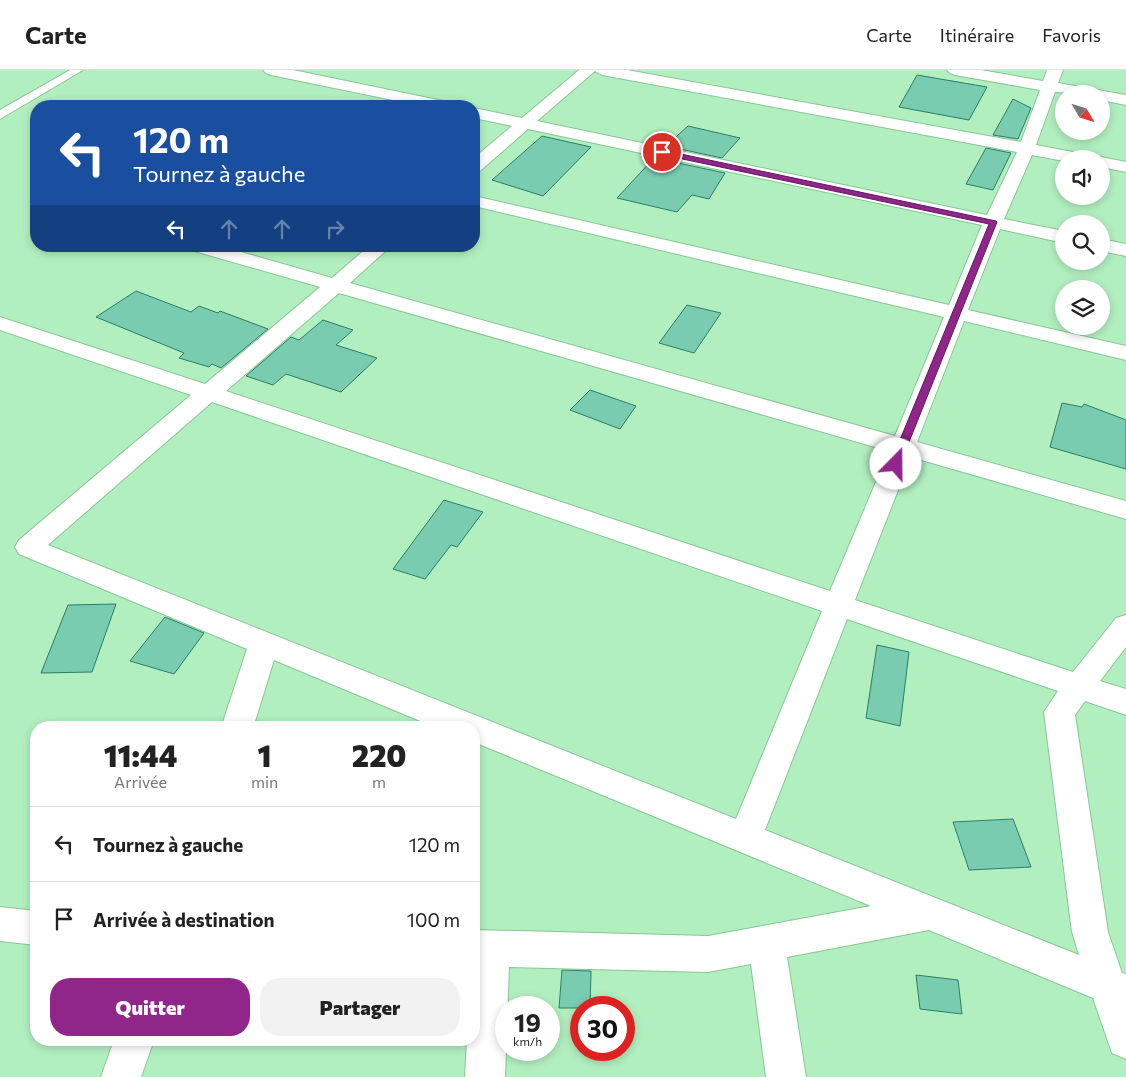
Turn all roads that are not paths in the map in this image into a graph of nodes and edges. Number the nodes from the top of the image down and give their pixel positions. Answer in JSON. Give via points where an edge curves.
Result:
{"nodes":[{"id":1,"x":78,"y":70,"type":"edge"},
{"id":2,"x":271,"y":70,"type":"edge"},
{"id":3,"x":588,"y":70,"type":"edge"},
{"id":4,"x":602,"y":70,"type":"edge"},
{"id":5,"x":955,"y":70,"type":"edge"},
{"id":6,"x":1056,"y":70,"type":"edge"},
{"id":7,"x":1050,"y":86,"type":"junction"},
{"id":8,"x":1055,"y":87,"type":"edge"},
{"id":9,"x":1110,"y":97,"type":"edge"},
{"id":10,"x":414,"y":100,"type":"edge"},
{"id":11,"x":1126,"y":100,"type":"edge"},
{"id":12,"x":480,"y":114,"type":"edge"},
{"id":13,"x":0,"y":115,"type":"edge"},
{"id":14,"x":525,"y":124,"type":"junction"},
{"id":15,"x":1027,"y":148,"type":"junction"},
{"id":16,"x":1055,"y":154,"type":"edge"},
{"id":17,"x":480,"y":162,"type":"edge"},
{"id":18,"x":1110,"y":164,"type":"edge"},
{"id":19,"x":1126,"y":167,"type":"edge"},
{"id":20,"x":480,"y":202,"type":"edge"},
{"id":21,"x":994,"y":222,"type":"junction"},
{"id":22,"x":1055,"y":235,"type":"edge"},
{"id":23,"x":1110,"y":247,"type":"edge"},
{"id":24,"x":1126,"y":250,"type":"edge"},
{"id":25,"x":219,"y":252,"type":"edge"},
{"id":26,"x":374,"y":252,"type":"edge"},
{"id":27,"x":335,"y":285,"type":"junction"},
{"id":28,"x":957,"y":313,"type":"junction"},
{"id":29,"x":0,"y":323,"type":"edge"},
{"id":30,"x":1126,"y":352,"type":"edge"},
{"id":31,"x":208,"y":393,"type":"junction"},
{"id":32,"x":903,"y":447,"type":"junction"},
{"id":33,"x":1126,"y":510,"type":"edge"},
{"id":34,"x":838,"y":606,"type":"junction"},
{"id":35,"x":1126,"y":626,"type":"edge"},
{"id":36,"x":264,"y":643,"type":"junction"},
{"id":37,"x":1079,"y":687,"type":"junction"},
{"id":38,"x":1126,"y":702,"type":"edge"},
{"id":39,"x":239,"y":721,"type":"edge"},
{"id":40,"x":456,"y":721,"type":"edge"},
{"id":41,"x":480,"y":731,"type":"edge"},
{"id":42,"x":745,"y":838,"type":"junction"},
{"id":43,"x":929,"y":913,"type":"junction"},
{"id":44,"x":0,"y":924,"type":"edge"},
{"id":45,"x":30,"y":927,"type":"edge"},
{"id":46,"x":767,"y":943,"type":"junction"},
{"id":47,"x":482,"y":948,"type":"edge"},
{"id":48,"x":1117,"y":990,"type":"edge"},
{"id":49,"x":1126,"y":1039,"type":"edge"},
{"id":50,"x":132,"y":1046,"type":"edge"},
{"id":51,"x":122,"y":1077,"type":"edge"},
{"id":52,"x":485,"y":1077,"type":"edge"},
{"id":53,"x":786,"y":1077,"type":"edge"}],
"edges":[{"from":1,"to":13,"type":"lane"},
{"from":2,"to":10,"type":"street"},
{"from":3,"to":14,"type":"street"},
{"from":4,"to":15,"type":"street"},
{"from":5,"to":7,"type":"street"},
{"from":6,"to":7,"type":"street"},
{"from":7,"to":8,"type":"street"},
{"from":7,"to":15,"type":"street"},
{"from":9,"to":11,"type":"street"},
{"from":12,"to":14,"type":"street"},
{"from":14,"to":17,"type":"street"},
{"from":14,"to":21,"type":"street"},
{"from":15,"to":16,"type":"street"},
{"from":15,"to":21,"type":"street"},
{"from":18,"to":19,"type":"street"},
{"from":20,"to":28,"type":"street"},
{"from":21,"to":22,"type":"street"},
{"from":21,"to":28,"type":"street"},
{"from":23,"to":24,"type":"street"},
{"from":25,"to":27,"type":"street"},
{"from":26,"to":27,"type":"street"},
{"from":27,"to":31,"type":"street"},
{"from":27,"to":32,"type":"street"},
{"from":28,"to":30,"type":"street"},
{"from":28,"to":32,"type":"street"},
{"from":29,"to":31,"type":"street"},
{"from":31,"to":34,"type":"street"},
{"from":31,"to":36,"type":"street","via":[[28,547]]},
{"from":32,"to":33,"type":"street"},
{"from":32,"to":34,"type":"street"},
{"from":34,"to":37,"type":"street"},
{"from":34,"to":42,"type":"street"},
{"from":35,"to":37,"type":"street"},
{"from":36,"to":39,"type":"street"},
{"from":36,"to":40,"type":"street"},
{"from":37,"to":38,"type":"street"},
{"from":37,"to":48,"type":"street","via":[[1059,712],[1090,932]]},
{"from":41,"to":42,"type":"street"},
{"from":42,"to":43,"type":"street"},
{"from":43,"to":46,"type":"street"},
{"from":43,"to":48,"type":"street"},
{"from":44,"to":45,"type":"street"},
{"from":46,"to":47,"type":"street","via":[[708,954]]},
{"from":46,"to":53,"type":"street"},
{"from":47,"to":52,"type":"street"},
{"from":48,"to":49,"type":"street"},
{"from":50,"to":51,"type":"street"}]}
